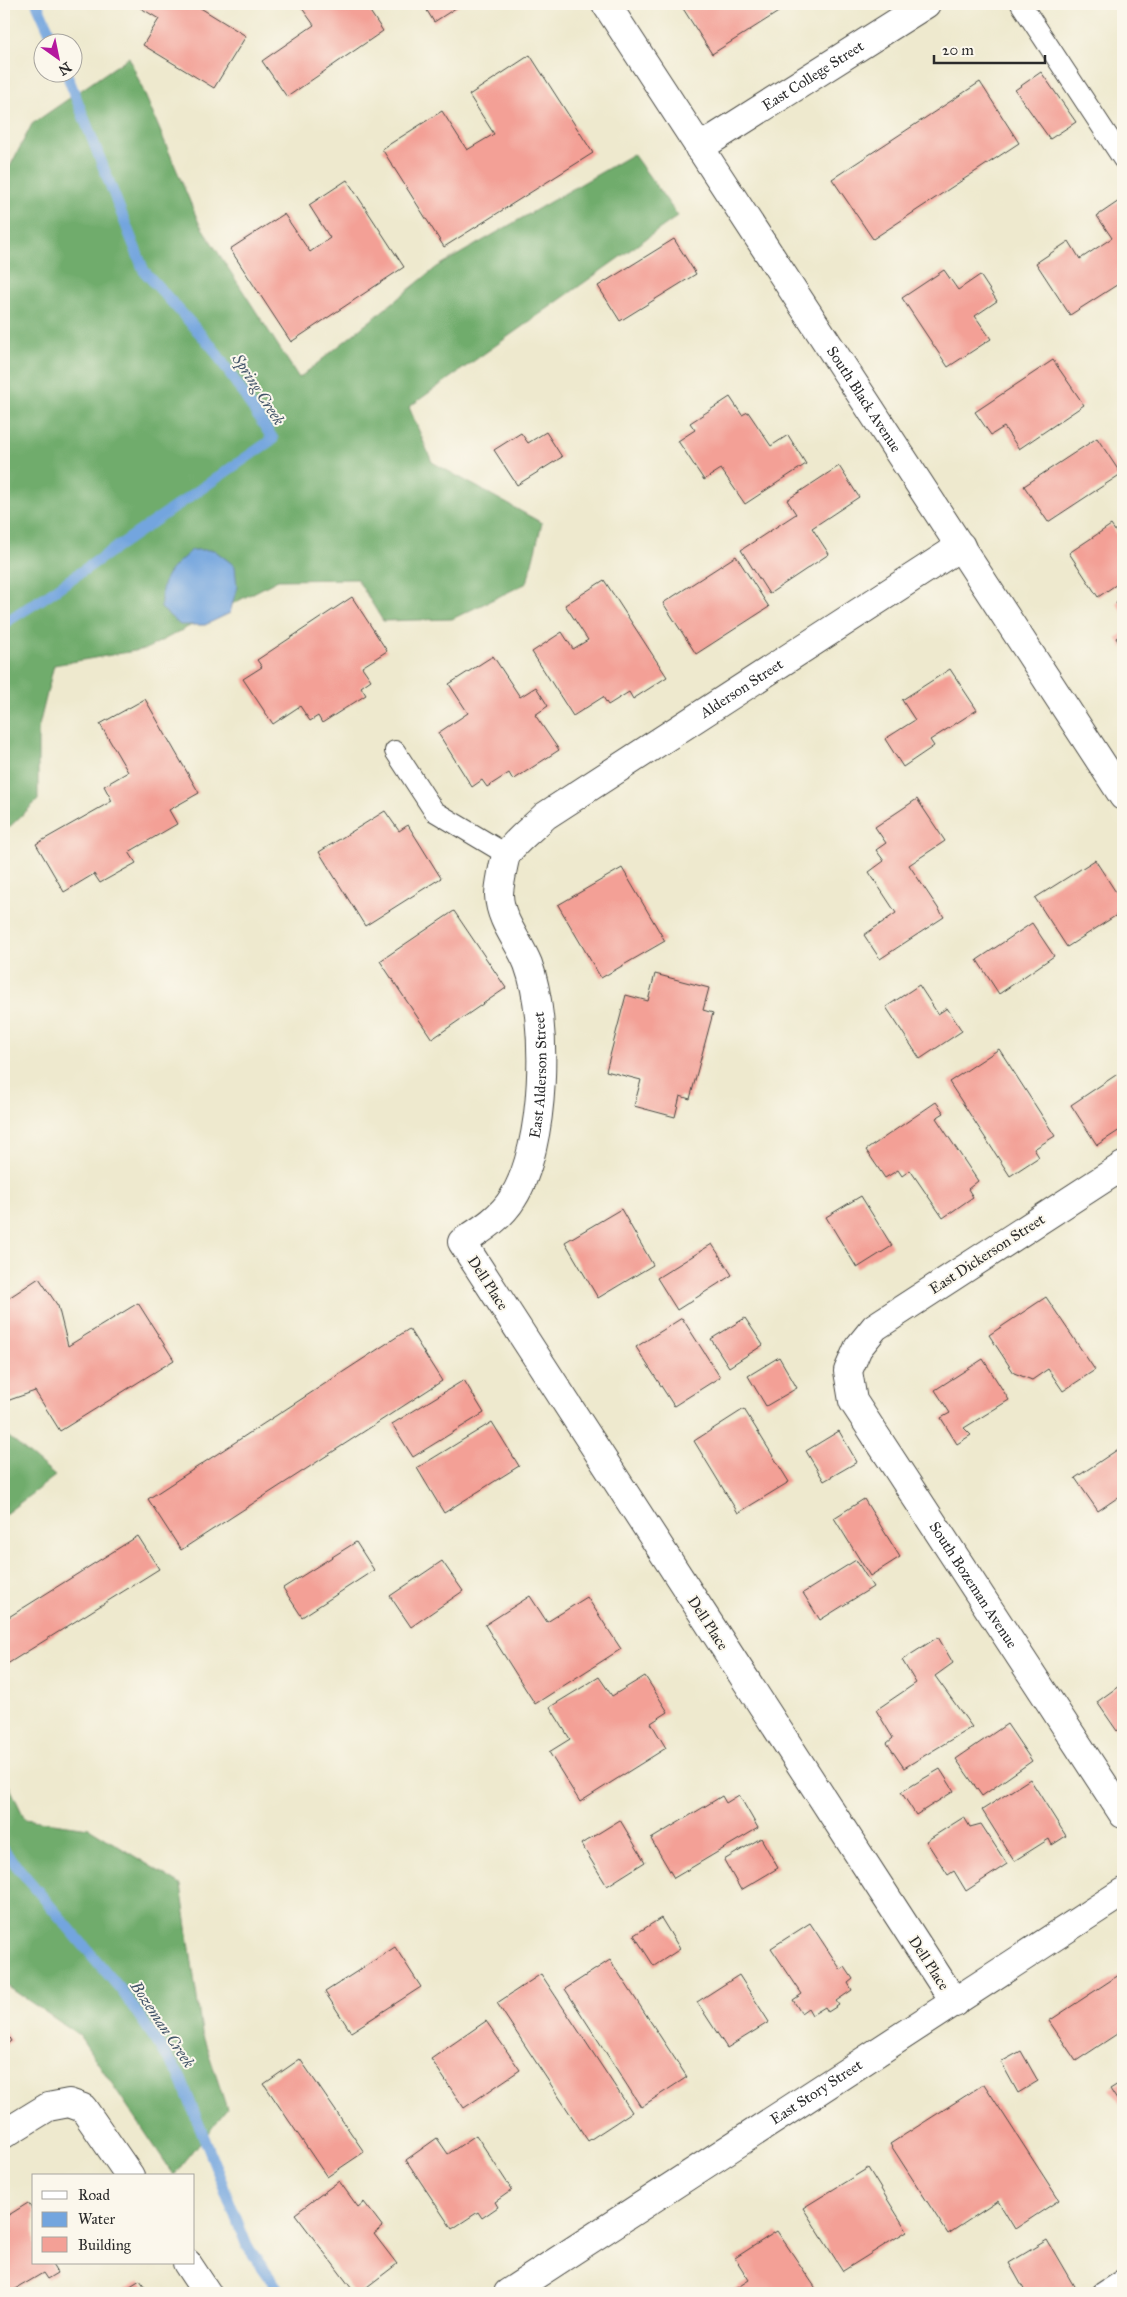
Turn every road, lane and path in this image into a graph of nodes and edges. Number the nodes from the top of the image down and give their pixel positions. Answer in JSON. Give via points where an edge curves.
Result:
{"nodes":[{"id":1,"x":606,"y":4,"type":"edge"},
{"id":2,"x":926,"y":4,"type":"edge"},
{"id":3,"x":1021,"y":4,"type":"edge"},
{"id":4,"x":699,"y":148,"type":"junction"},
{"id":5,"x":1123,"y":159,"type":"edge"},
{"id":6,"x":961,"y":546,"type":"junction"},
{"id":7,"x":395,"y":750,"type":"dead end"},
{"id":8,"x":1123,"y":796,"type":"edge"},
{"id":9,"x":506,"y":854,"type":"junction"},
{"id":10,"x":1123,"y":1166,"type":"edge"},
{"id":11,"x":462,"y":1242,"type":"joint"},
{"id":12,"x":858,"y":1348,"type":"joint"},
{"id":13,"x":1123,"y":1814,"type":"edge"},
{"id":14,"x":1123,"y":1892,"type":"edge"},
{"id":15,"x":955,"y":2003,"type":"junction"},
{"id":16,"x":4,"y":2134,"type":"edge"},
{"id":17,"x":129,"y":2174,"type":"edge"},
{"id":18,"x":188,"y":2264,"type":"edge"},
{"id":19,"x":1123,"y":2280,"type":"edge"},
{"id":20,"x":207,"y":2293,"type":"edge"},
{"id":21,"x":508,"y":2293,"type":"edge"},
{"id":22,"x":1102,"y":2293,"type":"edge"}],
"edges":[{"from":1,"to":4,"type":"street","name":"South Black Avenue"},
{"from":2,"to":4,"type":"street","name":"East College Street"},
{"from":3,"to":5,"type":"lane"},
{"from":4,"to":6,"type":"street","name":"South Black Avenue"},
{"from":6,"to":8,"type":"street","name":"South Black Avenue"},
{"from":6,"to":9,"type":"street","name":"Alderson Street","via":[[544,816]]},
{"from":7,"to":9,"type":"lane","via":[[434,811]]},
{"from":9,"to":11,"type":"street","name":"East Alderson Street","via":[[499,894],[508,929],[528,963],[538,1001],[541,1086],[536,1130],[528,1162],[513,1199],[490,1224]]},
{"from":10,"to":12,"type":"street","name":"East Dickerson Street","via":[[875,1326]]},
{"from":11,"to":15,"type":"street","name":"Dell Place"},
{"from":12,"to":13,"type":"street","name":"South Bozeman Avenue","via":[[848,1371],[853,1401]]},
{"from":14,"to":15,"type":"street","name":"East Story Street"},
{"from":15,"to":21,"type":"street","name":"East Story Street"},
{"from":16,"to":17,"type":"street","via":[[48,2107],[69,2103],[83,2108]]},
{"from":18,"to":20,"type":"street"},
{"from":19,"to":22,"type":"lane"}]}
